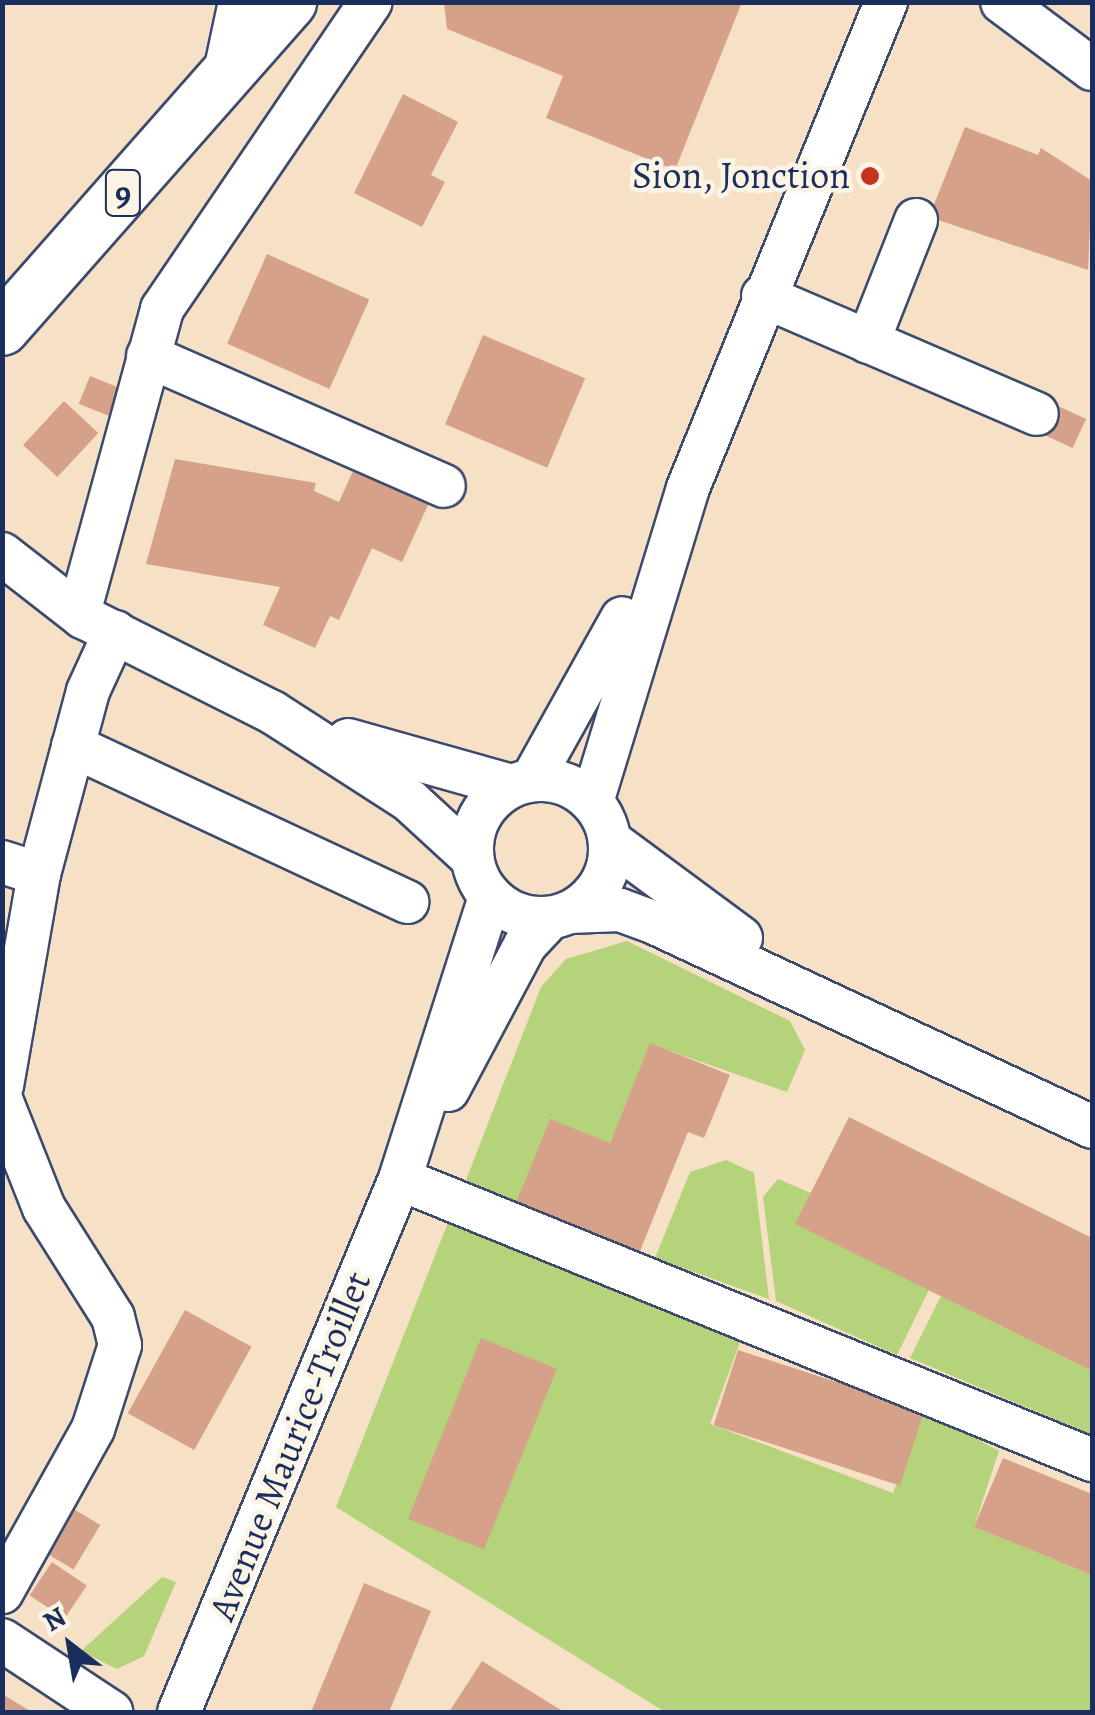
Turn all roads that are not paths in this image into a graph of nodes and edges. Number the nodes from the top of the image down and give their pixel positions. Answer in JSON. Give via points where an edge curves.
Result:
{"nodes":[{"id":1,"x":240,"y":2,"type":"edge"},
{"id":2,"x":290,"y":2,"type":"edge"},
{"id":3,"x":371,"y":2,"type":"edge"},
{"id":4,"x":886,"y":2,"type":"edge"},
{"id":5,"x":1002,"y":2,"type":"edge"},
{"id":6,"x":1092,"y":70,"type":"edge"},
{"id":7,"x":224,"y":77,"type":"junction"},
{"id":8,"x":916,"y":220,"type":"dead end"},
{"id":9,"x":763,"y":296,"type":"junction"},
{"id":10,"x":2,"y":328,"type":"edge"},
{"id":11,"x":868,"y":342,"type":"junction"},
{"id":12,"x":148,"y":356,"type":"junction"},
{"id":13,"x":1037,"y":414,"type":"dead end"},
{"id":14,"x":444,"y":486,"type":"dead end"},
{"id":15,"x":688,"y":488,"type":"junction"},
{"id":16,"x":2,"y":554,"type":"edge"},
{"id":17,"x":97,"y":622,"type":"junction"},
{"id":18,"x":272,"y":712,"type":"junction"},
{"id":19,"x":73,"y":746,"type":"junction"},
{"id":20,"x":522,"y":783,"type":"junction"},
{"id":21,"x":592,"y":802,"type":"junction"},
{"id":22,"x":610,"y":841,"type":"junction"},
{"id":23,"x":472,"y":858,"type":"junction"},
{"id":24,"x":21,"y":868,"type":"edge"},
{"id":25,"x":490,"y":897,"type":"junction"},
{"id":26,"x":406,"y":902,"type":"dead end"},
{"id":27,"x":560,"y":915,"type":"junction"},
{"id":28,"x":838,"y":1002,"type":"junction"},
{"id":29,"x":2,"y":1086,"type":"edge"},
{"id":30,"x":2,"y":1102,"type":"edge"},
{"id":31,"x":1092,"y":1128,"type":"edge"},
{"id":32,"x":12,"y":1162,"type":"edge"},
{"id":33,"x":400,"y":1178,"type":"junction"},
{"id":34,"x":1092,"y":1460,"type":"edge"},
{"id":35,"x":2,"y":1592,"type":"edge"},
{"id":36,"x":2,"y":1640,"type":"edge"},
{"id":37,"x":111,"y":1712,"type":"edge"},
{"id":38,"x":179,"y":1712,"type":"edge"}],
"edges":[{"from":1,"to":7,"type":"street"},
{"from":2,"to":7,"type":"main road","number":"9"},
{"from":3,"to":12,"type":"street","via":[[199,245]]},
{"from":4,"to":9,"type":"street"},
{"from":5,"to":6,"type":"street"},
{"from":7,"to":10,"type":"main road","number":"9"},
{"from":8,"to":11,"type":"street"},
{"from":9,"to":11,"type":"street"},
{"from":9,"to":15,"type":"street"},
{"from":11,"to":13,"type":"street"},
{"from":12,"to":14,"type":"street"},
{"from":12,"to":17,"type":"street"},
{"from":15,"to":20,"type":"street"},
{"from":15,"to":21,"type":"street"},
{"from":16,"to":17,"type":"street"},
{"from":17,"to":18,"type":"street"},
{"from":17,"to":19,"type":"street"},
{"from":18,"to":20,"type":"street","via":[[426,768]]},
{"from":18,"to":23,"type":"street","via":[[410,801]]},
{"from":19,"to":24,"type":"street"},
{"from":19,"to":26,"type":"street"},
{"from":20,"to":21,"type":"street","via":[[554,781]]},
{"from":20,"to":23,"type":"street","via":[[480,815]]},
{"from":21,"to":22,"type":"street"},
{"from":22,"to":27,"type":"street","via":[[602,883]]},
{"from":22,"to":28,"type":"street","via":[[666,890]]},
{"from":23,"to":25,"type":"street"},
{"from":24,"to":29,"type":"street"},
{"from":25,"to":27,"type":"street"},
{"from":25,"to":33,"type":"street","name":"Avenue Maurice-Troillet"},
{"from":27,"to":28,"type":"street","via":[[620,910]]},
{"from":27,"to":33,"type":"street","name":"Avenue Maurice-Troillet","via":[[524,945]]},
{"from":28,"to":31,"type":"street"},
{"from":30,"to":32,"type":"street"},
{"from":32,"to":35,"type":"street","via":[[120,1344],[93,1429]]},
{"from":33,"to":34,"type":"street"},
{"from":33,"to":38,"type":"street","name":"Avenue Maurice-Troillet"},
{"from":36,"to":37,"type":"street"}]}
